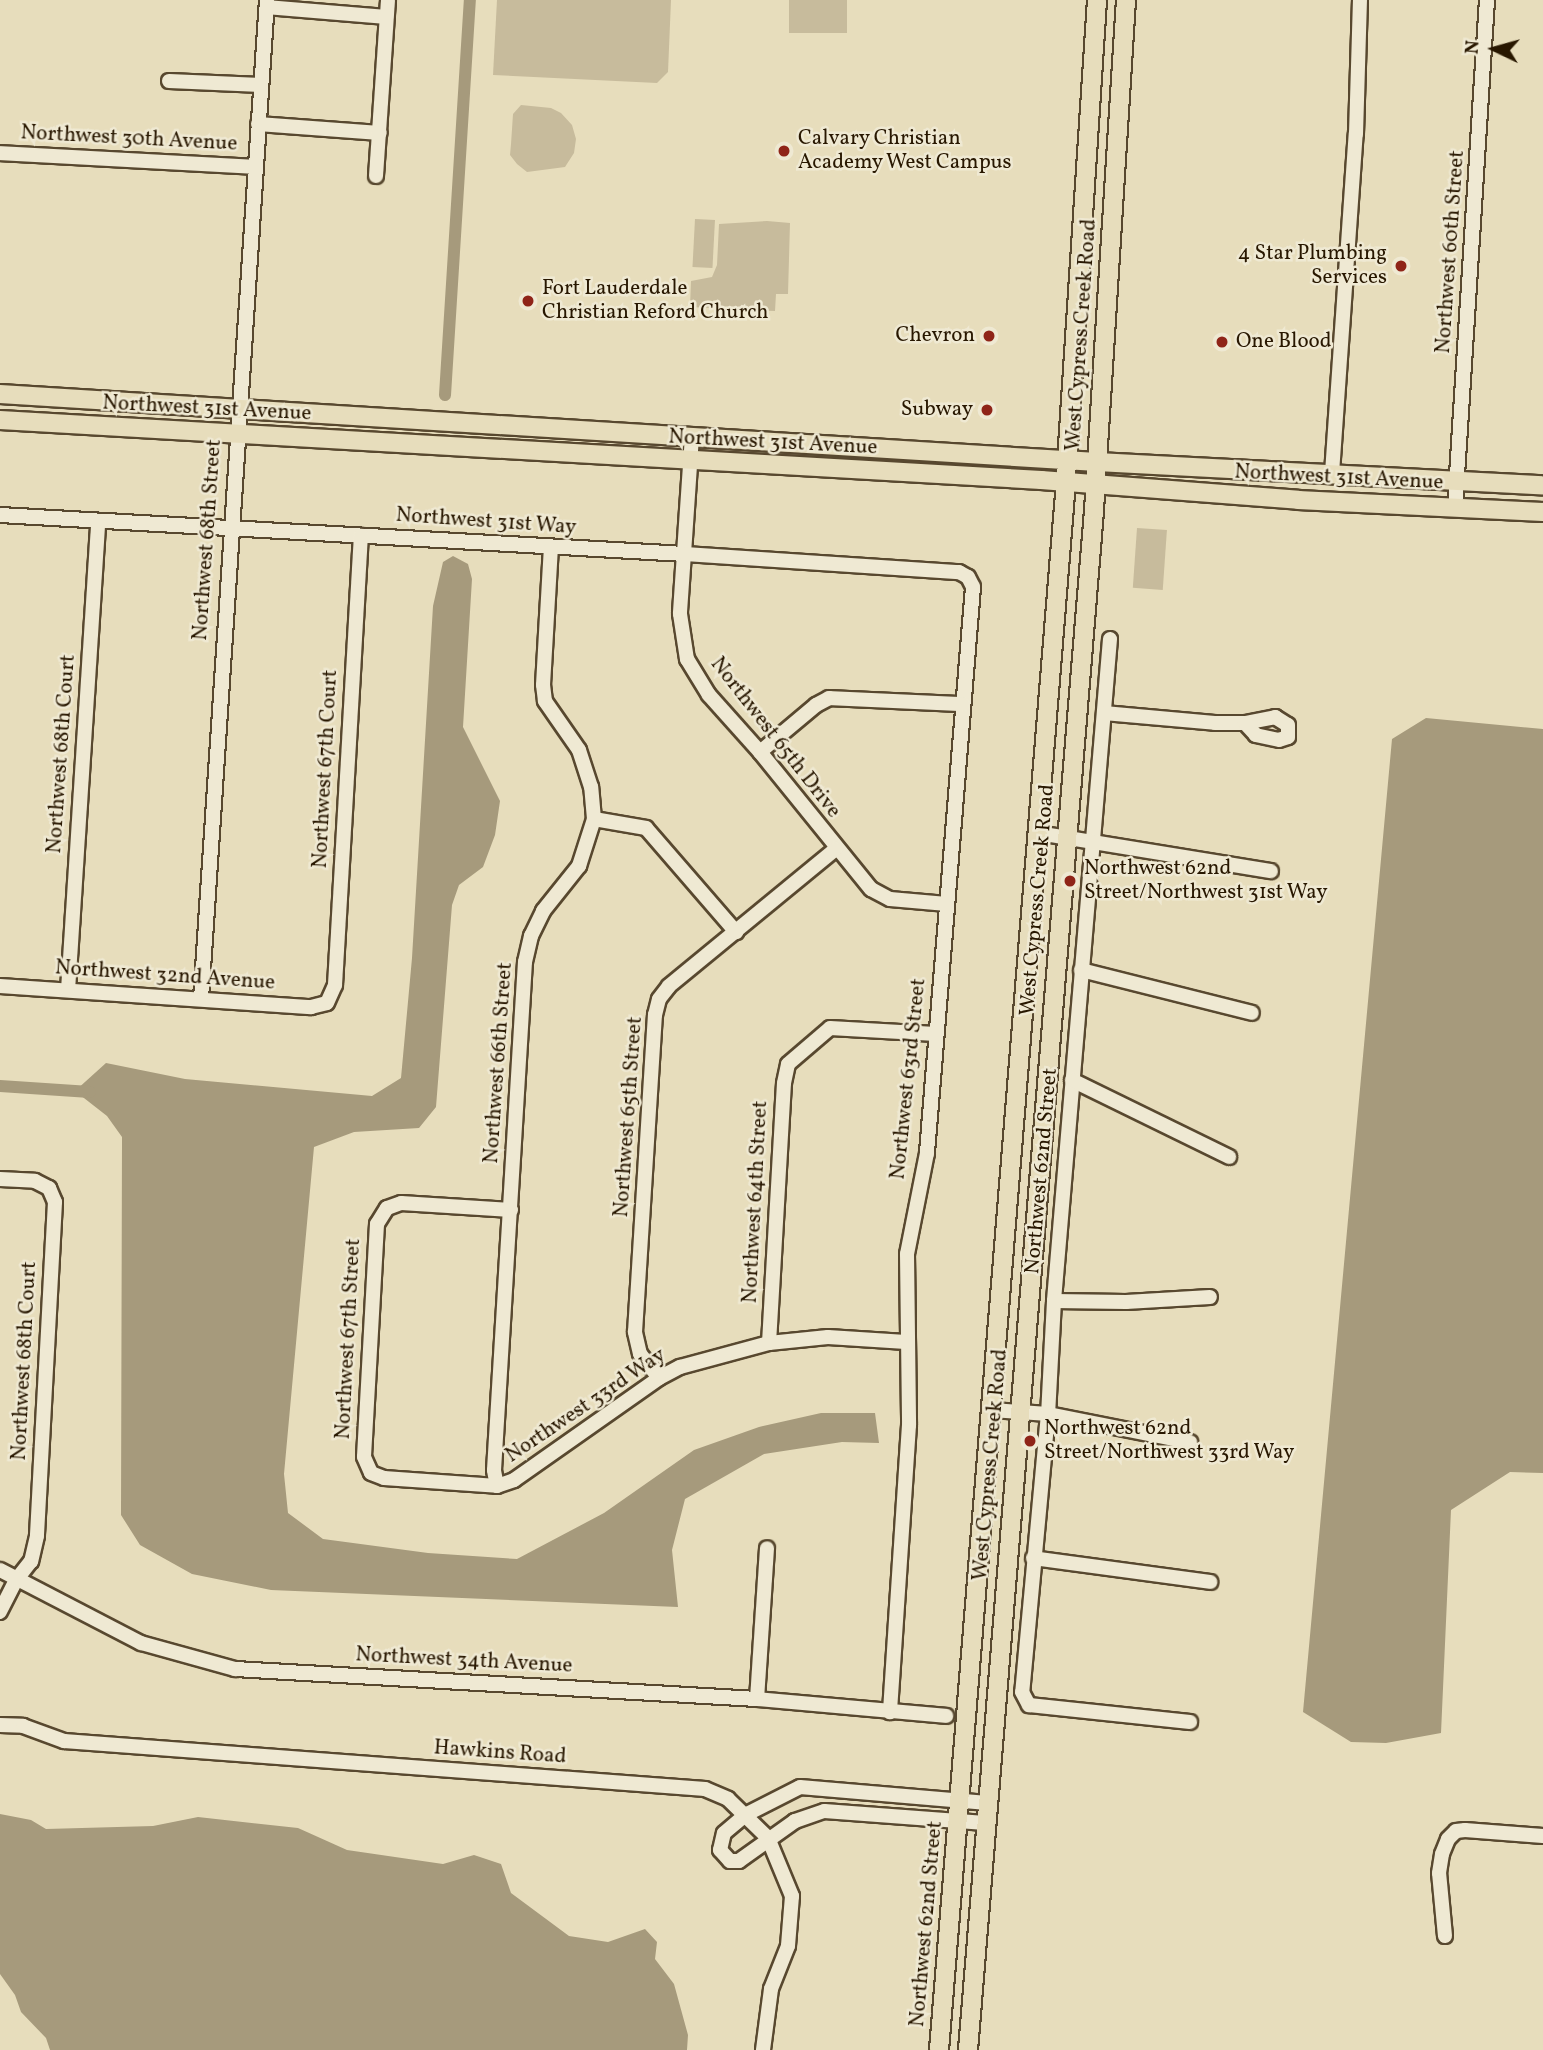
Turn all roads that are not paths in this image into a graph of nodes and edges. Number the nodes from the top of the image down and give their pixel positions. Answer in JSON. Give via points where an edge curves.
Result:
{"nodes":[{"id":1,"x":387,"y":0,"type":"edge"},
{"id":2,"x":1097,"y":0,"type":"edge"},
{"id":3,"x":1126,"y":0,"type":"edge"},
{"id":4,"x":1360,"y":0,"type":"edge"},
{"id":5,"x":1487,"y":0,"type":"edge"},
{"id":6,"x":267,"y":4,"type":"edge"},
{"id":7,"x":386,"y":17,"type":"junction"},
{"id":8,"x":169,"y":81,"type":"dead end"},
{"id":9,"x":261,"y":85,"type":"junction"},
{"id":10,"x":258,"y":124,"type":"junction"},
{"id":11,"x":380,"y":133,"type":"junction"},
{"id":12,"x":0,"y":153,"type":"edge"},
{"id":13,"x":255,"y":167,"type":"junction"},
{"id":14,"x":376,"y":176,"type":"dead end"},
{"id":15,"x":0,"y":394,"type":"edge"},
{"id":16,"x":238,"y":407,"type":"junction"},
{"id":17,"x":0,"y":420,"type":"edge"},
{"id":18,"x":236,"y":433,"type":"junction"},
{"id":19,"x":692,"y":436,"type":"junction"},
{"id":20,"x":1067,"y":460,"type":"junction"},
{"id":21,"x":690,"y":461,"type":"junction"},
{"id":22,"x":1097,"y":462,"type":"junction"},
{"id":23,"x":1332,"y":473,"type":"junction"},
{"id":24,"x":1457,"y":479,"type":"junction"},
{"id":25,"x":1066,"y":482,"type":"junction"},
{"id":26,"x":1095,"y":484,"type":"junction"},
{"id":27,"x":1543,"y":485,"type":"edge"},
{"id":28,"x":1455,"y":507,"type":"junction"},
{"id":29,"x":1543,"y":512,"type":"edge"},
{"id":30,"x":0,"y":515,"type":"edge"},
{"id":31,"x":98,"y":521,"type":"junction"},
{"id":32,"x":230,"y":528,"type":"junction"},
{"id":33,"x":361,"y":536,"type":"junction"},
{"id":34,"x":551,"y":548,"type":"junction"},
{"id":35,"x":685,"y":554,"type":"junction"},
{"id":36,"x":968,"y":577,"type":"joint"},
{"id":37,"x":1110,"y":639,"type":"dead end"},
{"id":38,"x":963,"y":704,"type":"junction"},
{"id":39,"x":1104,"y":713,"type":"junction"},
{"id":40,"x":1245,"y":723,"type":"dead end"},
{"id":41,"x":760,"y":752,"type":"junction"},
{"id":42,"x":594,"y":820,"type":"junction"},
{"id":43,"x":1038,"y":833,"type":"junction"},
{"id":44,"x":1066,"y":836,"type":"junction"},
{"id":45,"x":1093,"y":840,"type":"junction"},
{"id":46,"x":836,"y":849,"type":"junction"},
{"id":47,"x":1271,"y":871,"type":"dead end"},
{"id":48,"x":947,"y":904,"type":"junction"},
{"id":49,"x":736,"y":932,"type":"junction"},
{"id":50,"x":1082,"y":970,"type":"junction"},
{"id":51,"x":0,"y":986,"type":"edge"},
{"id":52,"x":68,"y":990,"type":"junction"},
{"id":53,"x":201,"y":999,"type":"junction"},
{"id":54,"x":327,"y":1003,"type":"joint"},
{"id":55,"x":1252,"y":1013,"type":"dead end"},
{"id":56,"x":936,"y":1034,"type":"junction"},
{"id":57,"x":1072,"y":1080,"type":"junction"},
{"id":58,"x":1229,"y":1157,"type":"dead end"},
{"id":59,"x":0,"y":1179,"type":"edge"},
{"id":60,"x":511,"y":1210,"type":"junction"},
{"id":61,"x":1210,"y":1297,"type":"dead end"},
{"id":62,"x":1054,"y":1301,"type":"junction"},
{"id":63,"x":906,"y":1342,"type":"junction"},
{"id":64,"x":769,"y":1343,"type":"junction"},
{"id":65,"x":659,"y":1378,"type":"junction"},
{"id":66,"x":992,"y":1410,"type":"junction"},
{"id":67,"x":1018,"y":1412,"type":"junction"},
{"id":68,"x":1048,"y":1415,"type":"junction"},
{"id":69,"x":1190,"y":1442,"type":"dead end"},
{"id":70,"x":372,"y":1474,"type":"joint"},
{"id":71,"x":497,"y":1486,"type":"junction"},
{"id":72,"x":767,"y":1548,"type":"dead end"},
{"id":73,"x":1033,"y":1558,"type":"junction"},
{"id":74,"x":0,"y":1570,"type":"edge"},
{"id":75,"x":16,"y":1580,"type":"junction"},
{"id":76,"x":1210,"y":1582,"type":"dead end"},
{"id":77,"x":0,"y":1612,"type":"edge"},
{"id":78,"x":757,"y":1699,"type":"junction"},
{"id":79,"x":890,"y":1712,"type":"junction"},
{"id":80,"x":946,"y":1716,"type":"dead end"},
{"id":81,"x":1190,"y":1722,"type":"dead end"},
{"id":82,"x":0,"y":1725,"type":"edge"},
{"id":83,"x":960,"y":1801,"type":"junction"},
{"id":84,"x":987,"y":1803,"type":"junction"},
{"id":85,"x":747,"y":1814,"type":"junction"},
{"id":86,"x":958,"y":1821,"type":"junction"},
{"id":87,"x":985,"y":1823,"type":"junction"},
{"id":88,"x":1543,"y":1836,"type":"edge"},
{"id":89,"x":768,"y":1838,"type":"junction"},
{"id":90,"x":1445,"y":1936,"type":"dead end"},
{"id":91,"x":763,"y":2050,"type":"edge"},
{"id":92,"x":939,"y":2050,"type":"edge"},
{"id":93,"x":968,"y":2050,"type":"edge"}],
"edges":[{"from":1,"to":7,"type":"street"},
{"from":2,"to":20,"type":"main road","name":"West Cypress Creek Road"},
{"from":3,"to":22,"type":"main road","name":"West Cypress Creek Road"},
{"from":4,"to":23,"type":"street","via":[[1356,134]]},
{"from":5,"to":24,"type":"street","name":"Northwest 60th Street"},
{"from":6,"to":7,"type":"street"},
{"from":6,"to":9,"type":"street","name":"Northwest 68th Street"},
{"from":7,"to":11,"type":"street"},
{"from":8,"to":9,"type":"street"},
{"from":9,"to":10,"type":"street","name":"Northwest 68th Street"},
{"from":10,"to":11,"type":"street"},
{"from":10,"to":13,"type":"street","name":"Northwest 68th Street"},
{"from":11,"to":14,"type":"street"},
{"from":12,"to":13,"type":"street","name":"Northwest 30th Avenue"},
{"from":13,"to":16,"type":"street","name":"Northwest 68th Street"},
{"from":15,"to":16,"type":"main road","name":"Northwest 31st Avenue"},
{"from":16,"to":18,"type":"street","name":"Northwest 68th Street"},
{"from":16,"to":19,"type":"main road","name":"Northwest 31st Avenue"},
{"from":17,"to":18,"type":"main road","name":"Northwest 31st Avenue"},
{"from":18,"to":21,"type":"main road","name":"Northwest 31st Avenue"},
{"from":18,"to":32,"type":"street","name":"Northwest 68th Street"},
{"from":19,"to":20,"type":"main road","name":"Northwest 31st Avenue"},
{"from":19,"to":21,"type":"street","name":"Northwest 65th Drive"},
{"from":20,"to":22,"type":"main road","name":"Northwest 31st Avenue"},
{"from":20,"to":25,"type":"main road","name":"West Cypress Creek Road"},
{"from":21,"to":25,"type":"main road","name":"Northwest 31st Avenue"},
{"from":21,"to":35,"type":"street","name":"Northwest 65th Drive"},
{"from":22,"to":23,"type":"main road","name":"Northwest 31st Avenue"},
{"from":22,"to":26,"type":"main road","name":"West Cypress Creek Road"},
{"from":23,"to":24,"type":"main road","name":"Northwest 31st Avenue"},
{"from":24,"to":27,"type":"main road","name":"Northwest 31st Avenue"},
{"from":24,"to":28,"type":"street","name":"Northwest 60th Street"},
{"from":25,"to":26,"type":"main road","name":"Northwest 31st Avenue"},
{"from":25,"to":43,"type":"main road","name":"West Cypress Creek Road"},
{"from":26,"to":28,"type":"main road","name":"Northwest 31st Avenue"},
{"from":26,"to":44,"type":"main road","name":"West Cypress Creek Road"},
{"from":28,"to":29,"type":"main road","name":"Northwest 31st Avenue"},
{"from":30,"to":31,"type":"street","name":"Northwest 31st Way"},
{"from":31,"to":32,"type":"street","name":"Northwest 31st Way"},
{"from":31,"to":52,"type":"street","name":"Northwest 68th Court"},
{"from":32,"to":33,"type":"street","name":"Northwest 31st Way"},
{"from":32,"to":53,"type":"street","name":"Northwest 68th Street"},
{"from":33,"to":34,"type":"street","name":"Northwest 31st Way"},
{"from":33,"to":54,"type":"street","name":"Northwest 67th Court","via":[[335,985]]},
{"from":34,"to":35,"type":"street","name":"Northwest 31st Way"},
{"from":34,"to":42,"type":"street","name":"Northwest 66th Street","via":[[545,701],[579,750],[591,787]]},
{"from":35,"to":36,"type":"street","name":"Northwest 31st Way","via":[[959,572]]},
{"from":35,"to":41,"type":"street","name":"Northwest 65th Drive","via":[[680,614],[687,659],[709,695]]},
{"from":36,"to":38,"type":"street","name":"Northwest 63rd Street","via":[[973,587]]},
{"from":37,"to":39,"type":"street","name":"Northwest 62nd Street"},
{"from":38,"to":41,"type":"street","via":[[829,698]]},
{"from":38,"to":48,"type":"street","name":"Northwest 63rd Street"},
{"from":39,"to":40,"type":"street"},
{"from":39,"to":45,"type":"street","name":"Northwest 62nd Street"},
{"from":41,"to":46,"type":"street","name":"Northwest 65th Drive"},
{"from":42,"to":49,"type":"street","via":[[646,828]]},
{"from":42,"to":60,"type":"street","name":"Northwest 66th Street","via":[[579,866],[543,911],[525,962]]},
{"from":43,"to":44,"type":"street"},
{"from":43,"to":66,"type":"main road","name":"West Cypress Creek Road"},
{"from":44,"to":45,"type":"street"},
{"from":44,"to":67,"type":"main road","name":"West Cypress Creek Road"},
{"from":45,"to":47,"type":"street"},
{"from":45,"to":50,"type":"street","name":"Northwest 62nd Street"},
{"from":46,"to":48,"type":"street","name":"Northwest 65th Drive","via":[[880,895]]},
{"from":46,"to":49,"type":"street","name":"Northwest 65th Street"},
{"from":48,"to":56,"type":"street","name":"Northwest 63rd Street"},
{"from":49,"to":65,"type":"street","name":"Northwest 65th Street","via":[[669,986],[655,1015],[635,1332],[640,1353]]},
{"from":50,"to":55,"type":"street"},
{"from":50,"to":57,"type":"street","name":"Northwest 62nd Street"},
{"from":51,"to":52,"type":"street","name":"Northwest 32nd Avenue"},
{"from":52,"to":53,"type":"street","name":"Northwest 32nd Avenue"},
{"from":53,"to":54,"type":"street","name":"Northwest 32nd Avenue","via":[[311,1007]]},
{"from":56,"to":63,"type":"street","name":"Northwest 63rd Street","via":[[927,1153],[907,1254]]},
{"from":56,"to":64,"type":"street","name":"Northwest 64th Street","via":[[830,1028],[788,1064]]},
{"from":57,"to":58,"type":"street"},
{"from":57,"to":62,"type":"street","name":"Northwest 62nd Street"},
{"from":59,"to":75,"type":"street","name":"Northwest 68th Court","via":[[35,1181],[49,1188],[55,1202],[37,1536],[31,1561]]},
{"from":60,"to":70,"type":"street","name":"Northwest 67th Street","via":[[401,1203],[387,1208],[377,1224],[364,1457]]},
{"from":60,"to":71,"type":"street","name":"Northwest 66th Street","via":[[494,1470]]},
{"from":61,"to":62,"type":"street"},
{"from":62,"to":68,"type":"street","name":"Northwest 62nd Street"},
{"from":63,"to":64,"type":"street","name":"Northwest 33rd Way","via":[[828,1337]]},
{"from":63,"to":79,"type":"street","name":"Northwest 63rd Street","via":[[909,1425]]},
{"from":64,"to":65,"type":"street","name":"Northwest 33rd Way","via":[[680,1367]]},
{"from":65,"to":71,"type":"street","name":"Northwest 33rd Way","via":[[514,1480]]},
{"from":66,"to":67,"type":"street"},
{"from":66,"to":83,"type":"main road","name":"West Cypress Creek Road"},
{"from":67,"to":68,"type":"street"},
{"from":67,"to":84,"type":"main road","name":"West Cypress Creek Road"},
{"from":68,"to":69,"type":"street"},
{"from":68,"to":73,"type":"street","name":"Northwest 62nd Street"},
{"from":70,"to":71,"type":"street","name":"Northwest 33rd Way"},
{"from":72,"to":78,"type":"street"},
{"from":73,"to":76,"type":"street"},
{"from":73,"to":81,"type":"street","name":"Northwest 62nd Street","via":[[1022,1692],[1029,1705]]},
{"from":74,"to":75,"type":"street","name":"Northwest 34th Avenue"},
{"from":75,"to":77,"type":"street","name":"Northwest 68th Court"},
{"from":75,"to":78,"type":"street","name":"Northwest 34th Avenue","via":[[141,1643],[234,1669]]},
{"from":78,"to":79,"type":"street","name":"Northwest 34th Avenue"},
{"from":79,"to":80,"type":"street","name":"Northwest 34th Avenue"},
{"from":82,"to":85,"type":"street","name":"Hawkins Road","via":[[23,1726],[64,1741],[705,1789]]},
{"from":83,"to":84,"type":"street"},
{"from":83,"to":85,"type":"street","via":[[800,1787]]},
{"from":83,"to":86,"type":"main road","name":"Northwest 62nd Street"},
{"from":84,"to":87,"type":"main road"},
{"from":85,"to":89,"type":"street","name":"Hawkins Road"},
{"from":85,"to":89,"type":"street","via":[[724,1833],[720,1850],[724,1857],[739,1861]]},
{"from":86,"to":87,"type":"street"},
{"from":86,"to":89,"type":"street","via":[[824,1811],[795,1821]]},
{"from":86,"to":92,"type":"main road","name":"Northwest 62nd Street"},
{"from":87,"to":93,"type":"main road"},
{"from":88,"to":90,"type":"street","via":[[1465,1830],[1448,1839],[1439,1873]]},
{"from":89,"to":91,"type":"street","name":"Hawkins Road","via":[[792,1896],[792,1919],[788,1946],[771,1989]]}]}
